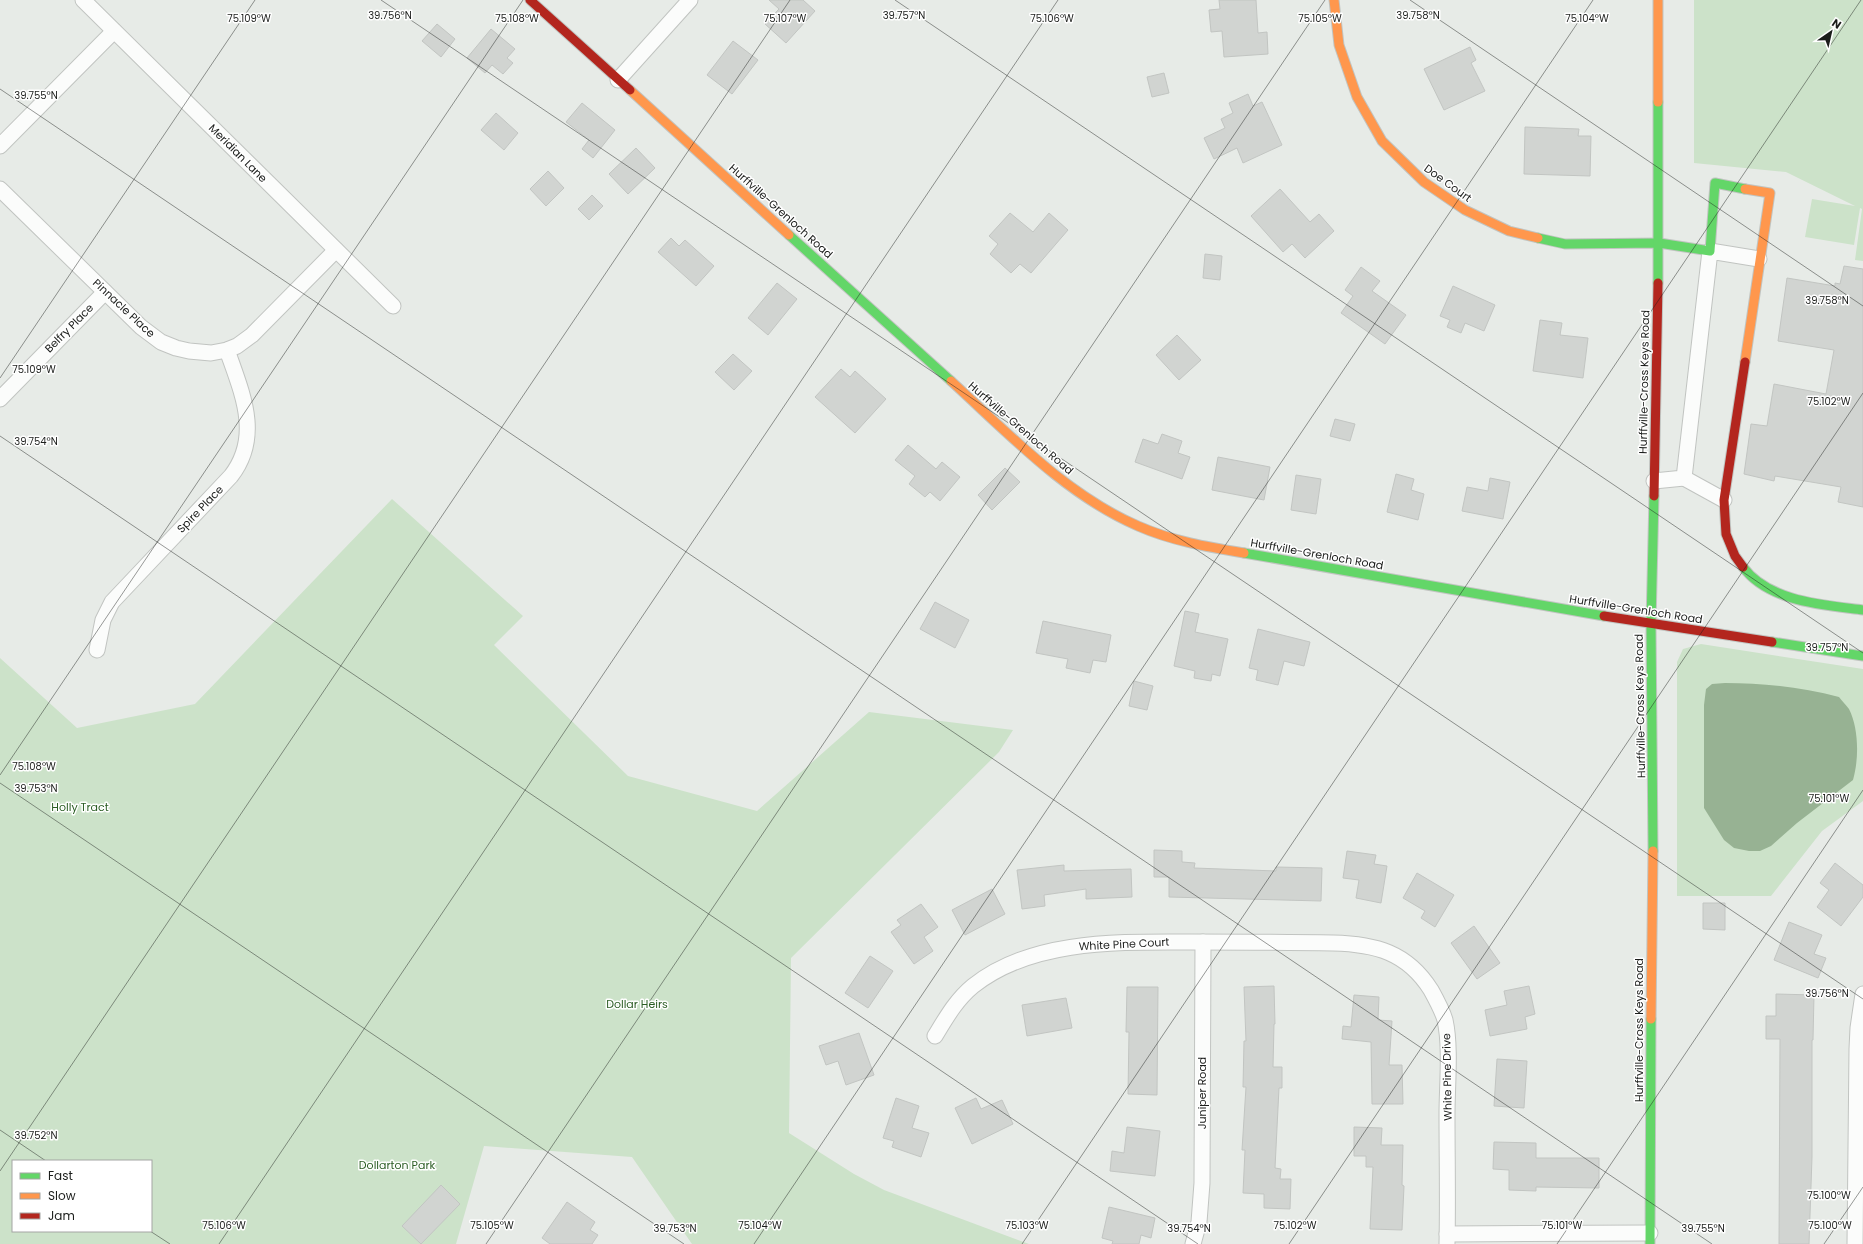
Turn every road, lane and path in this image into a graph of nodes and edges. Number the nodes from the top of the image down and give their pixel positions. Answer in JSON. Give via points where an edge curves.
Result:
{"nodes":[{"id":1,"x":83,"y":0,"type":"edge"},
{"id":2,"x":530,"y":0,"type":"edge"},
{"id":3,"x":690,"y":0,"type":"edge"},
{"id":4,"x":1334,"y":0,"type":"edge"},
{"id":5,"x":1658,"y":0,"type":"edge"},
{"id":6,"x":114,"y":31,"type":"junction"},
{"id":7,"x":618,"y":80,"type":"junction"},
{"id":8,"x":0,"y":146,"type":"edge"},
{"id":9,"x":0,"y":189,"type":"edge"},
{"id":10,"x":1659,"y":243,"type":"junction"},
{"id":11,"x":336,"y":250,"type":"junction"},
{"id":12,"x":1710,"y":251,"type":"junction"},
{"id":13,"x":1759,"y":259,"type":"junction"},
{"id":14,"x":105,"y":292,"type":"junction"},
{"id":15,"x":393,"y":306,"type":"dead end"},
{"id":16,"x":227,"y":350,"type":"junction"},
{"id":17,"x":0,"y":399,"type":"edge"},
{"id":18,"x":1684,"y":478,"type":"junction"},
{"id":19,"x":1654,"y":481,"type":"junction"},
{"id":20,"x":1724,"y":500,"type":"junction"},
{"id":21,"x":1863,"y":610,"type":"edge"},
{"id":22,"x":1651,"y":624,"type":"junction"},
{"id":23,"x":97,"y":650,"type":"dead end"},
{"id":24,"x":1863,"y":656,"type":"edge"},
{"id":25,"x":1204,"y":942,"type":"junction"},
{"id":26,"x":1863,"y":994,"type":"edge"},
{"id":27,"x":935,"y":1036,"type":"dead end"},
{"id":28,"x":1650,"y":1238,"type":"edge"},
{"id":29,"x":1447,"y":1239,"type":"edge"},
{"id":30,"x":1193,"y":1244,"type":"edge"},
{"id":31,"x":1855,"y":1244,"type":"edge"}],
"edges":[{"from":1,"to":6,"type":"street","name":"Meridian Lane"},
{"from":2,"to":7,"type":"main road","name":"Hurffville-Grenloch Road"},
{"from":3,"to":7,"type":"street"},
{"from":4,"to":10,"type":"main road","name":"Doe Court","via":[[1339,45],[1357,97],[1382,141],[1424,182],[1465,210],[1509,231],[1565,244]]},
{"from":5,"to":10,"type":"main road","name":"Hurffville-Cross Keys Road"},
{"from":6,"to":8,"type":"street"},
{"from":6,"to":11,"type":"street","name":"Meridian Lane"},
{"from":7,"to":22,"type":"main road","name":"Hurffville-Grenloch Road","via":[[1042,464],[1088,498],[1124,520],[1152,532],[1203,546]]},
{"from":9,"to":14,"type":"street","name":"Pinnacle Place"},
{"from":10,"to":12,"type":"main road","name":"Doe Court"},
{"from":10,"to":19,"type":"main road","name":"Hurffville-Cross Keys Road"},
{"from":11,"to":15,"type":"street","name":"Meridian Lane"},
{"from":11,"to":16,"type":"street","name":"Pinnacle Place","via":[[252,335]]},
{"from":12,"to":13,"type":"street"},
{"from":12,"to":13,"type":"main road","via":[[1715,183],[1770,193]]},
{"from":12,"to":18,"type":"street"},
{"from":13,"to":20,"type":"main road"},
{"from":14,"to":16,"type":"street","name":"Pinnacle Place","via":[[141,326],[165,343],[189,351],[211,353]]},
{"from":14,"to":17,"type":"street","name":"Belfry Place"},
{"from":16,"to":23,"type":"street","name":"Spire Place","via":[[242,394],[248,423],[246,446],[240,465],[112,602],[103,620]]},
{"from":18,"to":19,"type":"street"},
{"from":18,"to":20,"type":"street"},
{"from":19,"to":22,"type":"main road","name":"Hurffville-Cross Keys Road"},
{"from":20,"to":21,"type":"main road","via":[[1725,532],[1733,554],[1742,568],[1768,588],[1800,601]]},
{"from":22,"to":24,"type":"main road","name":"Hurffville-Grenloch Road"},
{"from":22,"to":28,"type":"main road","name":"Hurffville-Cross Keys Road","via":[[1654,779]]},
{"from":25,"to":27,"type":"street","name":"White Pine Court","via":[[1099,943],[1058,950],[1020,961],[1002,968],[974,986],[948,1014]]},
{"from":25,"to":29,"type":"street","name":"White Pine Drive","via":[[1362,944],[1401,958],[1427,984],[1445,1020],[1447,1036]]},
{"from":25,"to":30,"type":"street","name":"Juniper Road","via":[[1202,1183],[1199,1222]]},
{"from":26,"to":31,"type":"street","via":[[1857,1049]]},
{"from":28,"to":29,"type":"street"}]}
